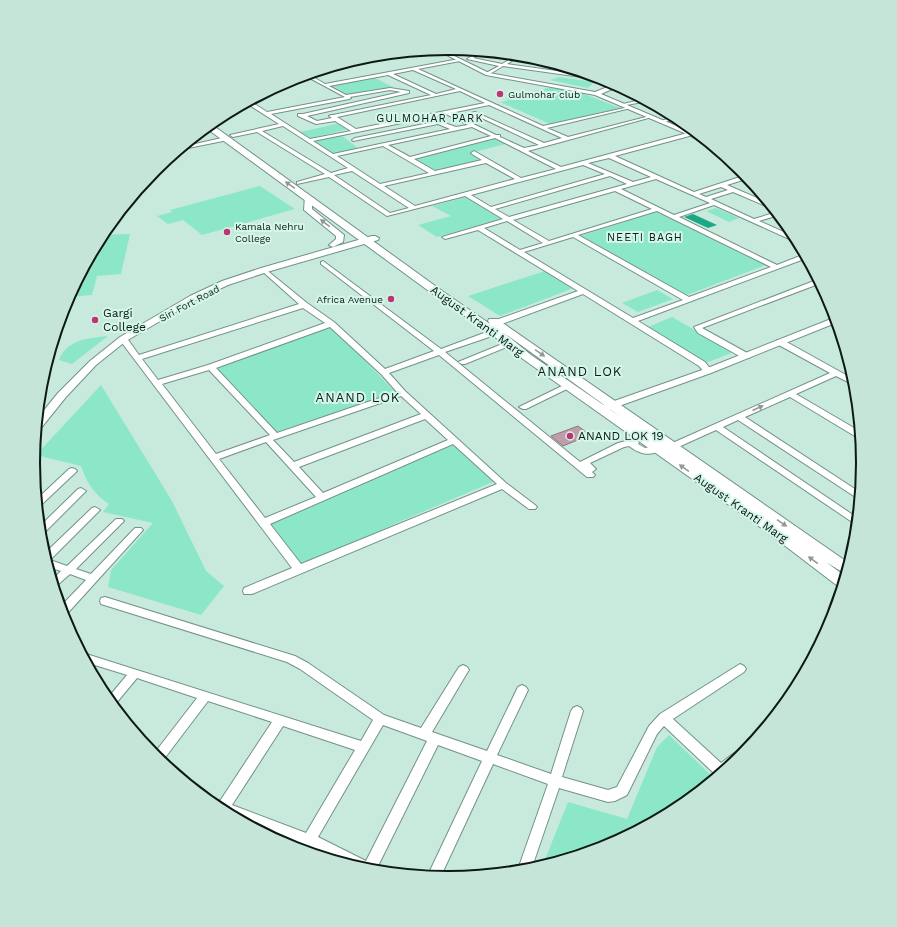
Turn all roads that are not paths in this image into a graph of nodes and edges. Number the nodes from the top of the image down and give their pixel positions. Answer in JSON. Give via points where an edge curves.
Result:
{"nodes":[{"id":1,"x":450,"y":55,"type":"edge"},
{"id":2,"x":476,"y":56,"type":"edge"},
{"id":3,"x":470,"y":59,"type":"junction"},
{"id":4,"x":461,"y":60,"type":"junction"},
{"id":5,"x":511,"y":60,"type":"edge"},
{"id":6,"x":502,"y":65,"type":"junction"},
{"id":7,"x":413,"y":68,"type":"junction"},
{"id":8,"x":388,"y":73,"type":"junction"},
{"id":9,"x":488,"y":74,"type":"junction"},
{"id":10,"x":573,"y":75,"type":"edge"},
{"id":11,"x":313,"y":79,"type":"edge"},
{"id":12,"x":325,"y":85,"type":"junction"},
{"id":13,"x":610,"y":88,"type":"edge"},
{"id":14,"x":460,"y":90,"type":"junction"},
{"id":15,"x":407,"y":92,"type":"junction"},
{"id":16,"x":596,"y":94,"type":"junction"},
{"id":17,"x":435,"y":95,"type":"junction"},
{"id":18,"x":347,"y":96,"type":"junction"},
{"id":19,"x":421,"y":98,"type":"junction"},
{"id":20,"x":638,"y":102,"type":"edge"},
{"id":21,"x":490,"y":103,"type":"junction"},
{"id":22,"x":253,"y":105,"type":"edge"},
{"id":23,"x":313,"y":105,"type":"junction"},
{"id":24,"x":621,"y":105,"type":"junction"},
{"id":25,"x":629,"y":108,"type":"junction"},
{"id":26,"x":290,"y":109,"type":"junction"},
{"id":27,"x":323,"y":111,"type":"junction"},
{"id":28,"x":446,"y":112,"type":"junction"},
{"id":29,"x":473,"y":113,"type":"dead end"},
{"id":30,"x":266,"y":114,"type":"junction"},
{"id":31,"x":302,"y":116,"type":"junction"},
{"id":32,"x":650,"y":117,"type":"junction"},
{"id":33,"x":334,"y":118,"type":"junction"},
{"id":34,"x":668,"y":120,"type":"edge"},
{"id":35,"x":661,"y":122,"type":"junction"},
{"id":36,"x":283,"y":125,"type":"junction"},
{"id":37,"x":474,"y":125,"type":"junction"},
{"id":38,"x":218,"y":127,"type":"edge"},
{"id":39,"x":543,"y":127,"type":"junction"},
{"id":40,"x":214,"y":129,"type":"edge"},
{"id":41,"x":683,"y":129,"type":"edge"},
{"id":42,"x":258,"y":130,"type":"junction"},
{"id":43,"x":455,"y":130,"type":"junction"},
{"id":44,"x":355,"y":131,"type":"junction"},
{"id":45,"x":688,"y":133,"type":"edge"},
{"id":46,"x":498,"y":136,"type":"junction"},
{"id":47,"x":229,"y":137,"type":"junction"},
{"id":48,"x":568,"y":139,"type":"junction"},
{"id":49,"x":355,"y":140,"type":"dead end"},
{"id":50,"x":308,"y":141,"type":"junction"},
{"id":51,"x":384,"y":145,"type":"junction"},
{"id":52,"x":544,"y":145,"type":"junction"},
{"id":53,"x":191,"y":146,"type":"edge"},
{"id":54,"x":524,"y":150,"type":"junction"},
{"id":55,"x":474,"y":153,"type":"dead end"},
{"id":56,"x":332,"y":156,"type":"junction"},
{"id":57,"x":610,"y":156,"type":"junction"},
{"id":58,"x":409,"y":159,"type":"junction"},
{"id":59,"x":486,"y":161,"type":"junction"},
{"id":60,"x":583,"y":163,"type":"junction"},
{"id":61,"x":352,"y":169,"type":"junction"},
{"id":62,"x":561,"y":169,"type":"junction"},
{"id":63,"x":434,"y":173,"type":"junction"},
{"id":64,"x":608,"y":174,"type":"junction"},
{"id":65,"x":330,"y":175,"type":"junction"},
{"id":66,"x":657,"y":177,"type":"junction"},
{"id":67,"x":741,"y":179,"type":"edge"},
{"id":68,"x":520,"y":180,"type":"junction"},
{"id":69,"x":299,"y":183,"type":"junction"},
{"id":70,"x":633,"y":184,"type":"junction"},
{"id":71,"x":722,"y":185,"type":"junction"},
{"id":72,"x":379,"y":186,"type":"junction"},
{"id":73,"x":616,"y":189,"type":"junction"},
{"id":74,"x":734,"y":190,"type":"junction"},
{"id":75,"x":465,"y":194,"type":"junction"},
{"id":76,"x":694,"y":194,"type":"junction"},
{"id":77,"x":308,"y":198,"type":"junction"},
{"id":78,"x":706,"y":199,"type":"junction"},
{"id":79,"x":716,"y":203,"type":"junction"},
{"id":80,"x":764,"y":203,"type":"edge"},
{"id":81,"x":414,"y":208,"type":"junction"},
{"id":82,"x":489,"y":209,"type":"junction"},
{"id":83,"x":657,"y":209,"type":"junction"},
{"id":84,"x":773,"y":215,"type":"edge"},
{"id":85,"x":673,"y":217,"type":"junction"},
{"id":86,"x":508,"y":220,"type":"junction"},
{"id":87,"x":754,"y":221,"type":"junction"},
{"id":88,"x":480,"y":228,"type":"junction"},
{"id":89,"x":573,"y":235,"type":"junction"},
{"id":90,"x":787,"y":236,"type":"edge"},
{"id":91,"x":369,"y":238,"type":"junction"},
{"id":92,"x":445,"y":238,"type":"dead end"},
{"id":93,"x":548,"y":243,"type":"junction"},
{"id":94,"x":333,"y":245,"type":"junction"},
{"id":95,"x":519,"y":252,"type":"junction"},
{"id":96,"x":801,"y":258,"type":"edge"},
{"id":97,"x":323,"y":263,"type":"dead end"},
{"id":98,"x":776,"y":267,"type":"junction"},
{"id":99,"x":264,"y":270,"type":"junction"},
{"id":100,"x":815,"y":283,"type":"edge"},
{"id":101,"x":584,"y":291,"type":"junction"},
{"id":102,"x":689,"y":300,"type":"junction"},
{"id":103,"x":304,"y":305,"type":"junction"},
{"id":104,"x":632,"y":321,"type":"junction"},
{"id":105,"x":831,"y":321,"type":"edge"},
{"id":106,"x":331,"y":324,"type":"junction"},
{"id":107,"x":496,"y":328,"type":"junction"},
{"id":108,"x":123,"y":339,"type":"junction"},
{"id":109,"x":780,"y":342,"type":"junction"},
{"id":110,"x":510,"y":344,"type":"junction"},
{"id":111,"x":440,"y":352,"type":"junction"},
{"id":112,"x":746,"y":356,"type":"junction"},
{"id":113,"x":137,"y":358,"type":"junction"},
{"id":114,"x":462,"y":362,"type":"dead end"},
{"id":115,"x":210,"y":367,"type":"junction"},
{"id":116,"x":708,"y":370,"type":"junction"},
{"id":117,"x":384,"y":372,"type":"junction"},
{"id":118,"x":836,"y":373,"type":"junction"},
{"id":119,"x":848,"y":380,"type":"edge"},
{"id":120,"x":156,"y":383,"type":"junction"},
{"id":121,"x":569,"y":386,"type":"junction"},
{"id":122,"x":402,"y":393,"type":"junction"},
{"id":123,"x":791,"y":394,"type":"junction"},
{"id":124,"x":523,"y":407,"type":"dead end"},
{"id":125,"x":607,"y":407,"type":"junction"},
{"id":126,"x":43,"y":410,"type":"edge"},
{"id":127,"x":427,"y":415,"type":"junction"},
{"id":128,"x":739,"y":417,"type":"junction"},
{"id":129,"x":42,"y":419,"type":"edge"},
{"id":130,"x":717,"y":427,"type":"junction"},
{"id":131,"x":856,"y":433,"type":"edge"},
{"id":132,"x":271,"y":437,"type":"junction"},
{"id":133,"x":455,"y":440,"type":"junction"},
{"id":134,"x":635,"y":445,"type":"junction"},
{"id":135,"x":671,"y":447,"type":"junction"},
{"id":136,"x":213,"y":458,"type":"junction"},
{"id":137,"x":293,"y":466,"type":"junction"},
{"id":138,"x":72,"y":471,"type":"dead end"},
{"id":139,"x":504,"y":485,"type":"junction"},
{"id":140,"x":81,"y":491,"type":"dead end"},
{"id":141,"x":856,"y":494,"type":"edge"},
{"id":142,"x":322,"y":498,"type":"junction"},
{"id":143,"x":42,"y":500,"type":"edge"},
{"id":144,"x":532,"y":507,"type":"dead end"},
{"id":145,"x":95,"y":510,"type":"dead end"},
{"id":146,"x":853,"y":520,"type":"edge"},
{"id":147,"x":120,"y":521,"type":"dead end"},
{"id":148,"x":262,"y":523,"type":"junction"},
{"id":149,"x":45,"y":527,"type":"edge"},
{"id":150,"x":138,"y":530,"type":"dead end"},
{"id":151,"x":51,"y":554,"type":"edge"},
{"id":152,"x":53,"y":564,"type":"edge"},
{"id":153,"x":843,"y":567,"type":"edge"},
{"id":154,"x":299,"y":569,"type":"junction"},
{"id":155,"x":69,"y":570,"type":"junction"},
{"id":156,"x":93,"y":578,"type":"junction"},
{"id":157,"x":840,"y":580,"type":"edge"},
{"id":158,"x":58,"y":581,"type":"edge"},
{"id":159,"x":248,"y":591,"type":"dead end"},
{"id":160,"x":105,"y":601,"type":"dead end"},
{"id":161,"x":66,"y":607,"type":"edge"},
{"id":162,"x":90,"y":659,"type":"edge"},
{"id":163,"x":740,"y":669,"type":"dead end"},
{"id":164,"x":463,"y":670,"type":"dead end"},
{"id":165,"x":135,"y":673,"type":"junction"},
{"id":166,"x":522,"y":690,"type":"dead end"},
{"id":167,"x":204,"y":696,"type":"junction"},
{"id":168,"x":114,"y":698,"type":"edge"},
{"id":169,"x":577,"y":710,"type":"dead end"},
{"id":170,"x":380,"y":718,"type":"junction"},
{"id":171,"x":664,"y":718,"type":"junction"},
{"id":172,"x":280,"y":720,"type":"junction"},
{"id":173,"x":430,"y":736,"type":"junction"},
{"id":174,"x":363,"y":747,"type":"junction"},
{"id":175,"x":162,"y":754,"type":"edge"},
{"id":176,"x":489,"y":758,"type":"junction"},
{"id":177,"x":719,"y":770,"type":"edge"},
{"id":178,"x":556,"y":781,"type":"junction"},
{"id":179,"x":221,"y":802,"type":"edge"},
{"id":180,"x":239,"y":814,"type":"edge"},
{"id":181,"x":309,"y":840,"type":"junction"},
{"id":182,"x":350,"y":860,"type":"edge"},
{"id":183,"x":527,"y":864,"type":"edge"},
{"id":184,"x":374,"y":865,"type":"edge"},
{"id":185,"x":437,"y":872,"type":"edge"}],
"edges":[{"from":1,"to":4,"type":"street"},
{"from":2,"to":3,"type":"street"},
{"from":3,"to":4,"type":"street"},
{"from":3,"to":6,"type":"street"},
{"from":4,"to":7,"type":"street"},
{"from":4,"to":9,"type":"street"},
{"from":5,"to":6,"type":"street"},
{"from":6,"to":9,"type":"street"},
{"from":6,"to":10,"type":"street"},
{"from":7,"to":8,"type":"street"},
{"from":7,"to":14,"type":"street"},
{"from":8,"to":12,"type":"street"},
{"from":8,"to":17,"type":"street"},
{"from":9,"to":16,"type":"street"},
{"from":11,"to":12,"type":"street"},
{"from":12,"to":18,"type":"street"},
{"from":13,"to":16,"type":"street"},
{"from":14,"to":17,"type":"street"},
{"from":14,"to":21,"type":"street"},
{"from":15,"to":18,"type":"street","via":[[390,89]]},
{"from":15,"to":19,"type":"street"},
{"from":15,"to":27,"type":"street"},
{"from":16,"to":24,"type":"street"},
{"from":17,"to":19,"type":"street"},
{"from":18,"to":23,"type":"street","via":[[349,98]]},
{"from":19,"to":33,"type":"street"},
{"from":20,"to":24,"type":"street"},
{"from":21,"to":28,"type":"street"},
{"from":21,"to":39,"type":"street"},
{"from":22,"to":30,"type":"street"},
{"from":23,"to":26,"type":"street"},
{"from":23,"to":27,"type":"street"},
{"from":24,"to":25,"type":"street"},
{"from":25,"to":32,"type":"street"},
{"from":25,"to":39,"type":"street"},
{"from":26,"to":30,"type":"street"},
{"from":26,"to":31,"type":"street"},
{"from":27,"to":31,"type":"street"},
{"from":27,"to":33,"type":"street"},
{"from":28,"to":37,"type":"street"},
{"from":28,"to":44,"type":"street"},
{"from":29,"to":52,"type":"street"},
{"from":30,"to":36,"type":"street"},
{"from":31,"to":33,"type":"street","via":[[316,123]]},
{"from":32,"to":35,"type":"street"},
{"from":32,"to":48,"type":"street"},
{"from":33,"to":44,"type":"street"},
{"from":34,"to":35,"type":"street"},
{"from":35,"to":41,"type":"street"},
{"from":36,"to":42,"type":"street"},
{"from":36,"to":50,"type":"street"},
{"from":37,"to":43,"type":"street"},
{"from":37,"to":46,"type":"street"},
{"from":38,"to":47,"type":"main road","name":"August Kranti Marg"},
{"from":39,"to":48,"type":"street"},
{"from":40,"to":47,"type":"main road","name":"August Kranti Marg"},
{"from":42,"to":47,"type":"street"},
{"from":42,"to":65,"type":"street"},
{"from":43,"to":49,"type":"street","via":[[439,122]]},
{"from":43,"to":51,"type":"street"},
{"from":44,"to":50,"type":"street"},
{"from":45,"to":57,"type":"street"},
{"from":46,"to":54,"type":"street"},
{"from":46,"to":58,"type":"street"},
{"from":47,"to":53,"type":"street"},
{"from":47,"to":69,"type":"main road","name":"August Kranti Marg"},
{"from":77,"to":47,"type":"main road","name":"August Kranti Marg","one_way":true},
{"from":48,"to":52,"type":"street"},
{"from":50,"to":56,"type":"street"},
{"from":51,"to":56,"type":"street"},
{"from":51,"to":58,"type":"street"},
{"from":52,"to":54,"type":"street"},
{"from":54,"to":62,"type":"street"},
{"from":55,"to":59,"type":"street"},
{"from":56,"to":61,"type":"street"},
{"from":57,"to":60,"type":"street"},
{"from":57,"to":66,"type":"street"},
{"from":58,"to":63,"type":"street"},
{"from":59,"to":63,"type":"street"},
{"from":59,"to":68,"type":"street"},
{"from":60,"to":62,"type":"street"},
{"from":60,"to":64,"type":"street"},
{"from":61,"to":65,"type":"street"},
{"from":61,"to":72,"type":"street"},
{"from":62,"to":68,"type":"street"},
{"from":63,"to":72,"type":"street"},
{"from":64,"to":70,"type":"street"},
{"from":64,"to":82,"type":"street"},
{"from":65,"to":69,"type":"street"},
{"from":65,"to":81,"type":"street","via":[[389,215]]},
{"from":66,"to":70,"type":"street"},
{"from":66,"to":76,"type":"street"},
{"from":67,"to":71,"type":"street"},
{"from":68,"to":75,"type":"street"},
{"from":69,"to":91,"type":"main road","name":"August Kranti Marg"},
{"from":70,"to":73,"type":"street"},
{"from":71,"to":74,"type":"street"},
{"from":71,"to":76,"type":"street"},
{"from":72,"to":81,"type":"street"},
{"from":73,"to":83,"type":"street"},
{"from":73,"to":86,"type":"street"},
{"from":74,"to":78,"type":"street"},
{"from":74,"to":80,"type":"street"},
{"from":75,"to":81,"type":"street"},
{"from":75,"to":82,"type":"street"},
{"from":76,"to":78,"type":"street"},
{"from":77,"to":91,"type":"main road","name":"August Kranti Marg"},
{"from":94,"to":77,"type":"street","one_way":true,"via":[[340,240],[340,235],[308,210]]},
{"from":78,"to":79,"type":"street"},
{"from":79,"to":85,"type":"street"},
{"from":79,"to":87,"type":"street"},
{"from":82,"to":86,"type":"street"},
{"from":83,"to":85,"type":"street"},
{"from":83,"to":89,"type":"street"},
{"from":84,"to":87,"type":"street"},
{"from":85,"to":98,"type":"street"},
{"from":86,"to":88,"type":"street"},
{"from":86,"to":93,"type":"street"},
{"from":87,"to":90,"type":"street"},
{"from":88,"to":92,"type":"street"},
{"from":88,"to":95,"type":"street"},
{"from":89,"to":93,"type":"street"},
{"from":89,"to":102,"type":"street"},
{"from":91,"to":94,"type":"street","name":"Siri Fort Road"},
{"from":91,"to":99,"type":"street","name":"Siri Fort Road"},
{"from":91,"to":107,"type":"main road","name":"August Kranti Marg"},
{"from":93,"to":95,"type":"street"},
{"from":94,"to":126,"type":"street","name":"Siri Fort Road","via":[[261,266],[189,295],[126,331],[90,358]]},
{"from":95,"to":101,"type":"street"},
{"from":96,"to":98,"type":"street"},
{"from":97,"to":111,"type":"street"},
{"from":98,"to":102,"type":"street"},
{"from":99,"to":103,"type":"street"},
{"from":99,"to":108,"type":"street","name":"Siri Fort Road","via":[[192,298]]},
{"from":100,"to":112,"type":"street","via":[[698,328]]},
{"from":101,"to":104,"type":"street"},
{"from":101,"to":107,"type":"street"},
{"from":102,"to":104,"type":"street"},
{"from":103,"to":106,"type":"street"},
{"from":103,"to":113,"type":"street"},
{"from":104,"to":116,"type":"street"},
{"from":105,"to":109,"type":"street"},
{"from":106,"to":115,"type":"street"},
{"from":106,"to":117,"type":"street"},
{"from":107,"to":110,"type":"main road","name":"August Kranti Marg"},
{"from":107,"to":111,"type":"street"},
{"from":107,"to":125,"type":"main road","name":"August Kranti Marg","one_way":true},
{"from":108,"to":113,"type":"street"},
{"from":108,"to":129,"type":"street","name":"Siri Fort Road","via":[[93,363]]},
{"from":109,"to":112,"type":"street"},
{"from":109,"to":118,"type":"street"},
{"from":110,"to":114,"type":"street"},
{"from":110,"to":121,"type":"main road","name":"August Kranti Marg"},
{"from":111,"to":117,"type":"street"},
{"from":111,"to":134,"type":"street","via":[[593,473],[584,462],[621,445]]},
{"from":112,"to":116,"type":"street"},
{"from":113,"to":120,"type":"street"},
{"from":115,"to":120,"type":"street"},
{"from":115,"to":132,"type":"street"},
{"from":116,"to":125,"type":"street"},
{"from":117,"to":122,"type":"street"},
{"from":118,"to":119,"type":"street"},
{"from":118,"to":123,"type":"street"},
{"from":120,"to":136,"type":"street"},
{"from":121,"to":124,"type":"street"},
{"from":121,"to":125,"type":"main road","name":"August Kranti Marg"},
{"from":122,"to":127,"type":"street"},
{"from":122,"to":132,"type":"street"},
{"from":128,"to":123,"type":"street","one_way":true},
{"from":123,"to":131,"type":"street"},
{"from":125,"to":134,"type":"main road","name":"August Kranti Marg"},
{"from":125,"to":135,"type":"main road","name":"August Kranti Marg"},
{"from":127,"to":133,"type":"street"},
{"from":127,"to":137,"type":"street"},
{"from":128,"to":130,"type":"street"},
{"from":128,"to":141,"type":"street"},
{"from":130,"to":135,"type":"street"},
{"from":130,"to":146,"type":"street"},
{"from":132,"to":136,"type":"street"},
{"from":132,"to":137,"type":"street"},
{"from":133,"to":139,"type":"street"},
{"from":133,"to":142,"type":"street"},
{"from":157,"to":134,"type":"main road","name":"August Kranti Marg","one_way":true,"via":[[772,529],[656,449]]},
{"from":135,"to":153,"type":"main road","name":"August Kranti Marg","one_way":true},
{"from":136,"to":148,"type":"street"},
{"from":137,"to":142,"type":"street"},
{"from":138,"to":143,"type":"street"},
{"from":139,"to":144,"type":"street"},
{"from":139,"to":154,"type":"street"},
{"from":140,"to":149,"type":"street"},
{"from":142,"to":148,"type":"street"},
{"from":145,"to":151,"type":"street"},
{"from":147,"to":155,"type":"street"},
{"from":148,"to":154,"type":"street"},
{"from":150,"to":156,"type":"street"},
{"from":152,"to":155,"type":"street"},
{"from":154,"to":159,"type":"street"},
{"from":155,"to":156,"type":"street"},
{"from":155,"to":158,"type":"street"},
{"from":156,"to":161,"type":"street"},
{"from":160,"to":170,"type":"street","via":[[291,659]]},
{"from":162,"to":165,"type":"street"},
{"from":163,"to":171,"type":"street"},
{"from":164,"to":173,"type":"street"},
{"from":165,"to":167,"type":"street"},
{"from":165,"to":168,"type":"street"},
{"from":166,"to":176,"type":"street"},
{"from":167,"to":172,"type":"street"},
{"from":167,"to":175,"type":"street"},
{"from":169,"to":178,"type":"street"},
{"from":170,"to":173,"type":"street"},
{"from":170,"to":174,"type":"street"},
{"from":171,"to":177,"type":"street"},
{"from":171,"to":178,"type":"street","via":[[653,730],[622,790],[615,795],[608,796]]},
{"from":172,"to":174,"type":"street"},
{"from":172,"to":179,"type":"street"},
{"from":173,"to":176,"type":"street"},
{"from":173,"to":184,"type":"street"},
{"from":174,"to":181,"type":"street"},
{"from":176,"to":178,"type":"street"},
{"from":176,"to":185,"type":"street"},
{"from":178,"to":183,"type":"street"},
{"from":180,"to":181,"type":"street"},
{"from":181,"to":182,"type":"street"}]}
